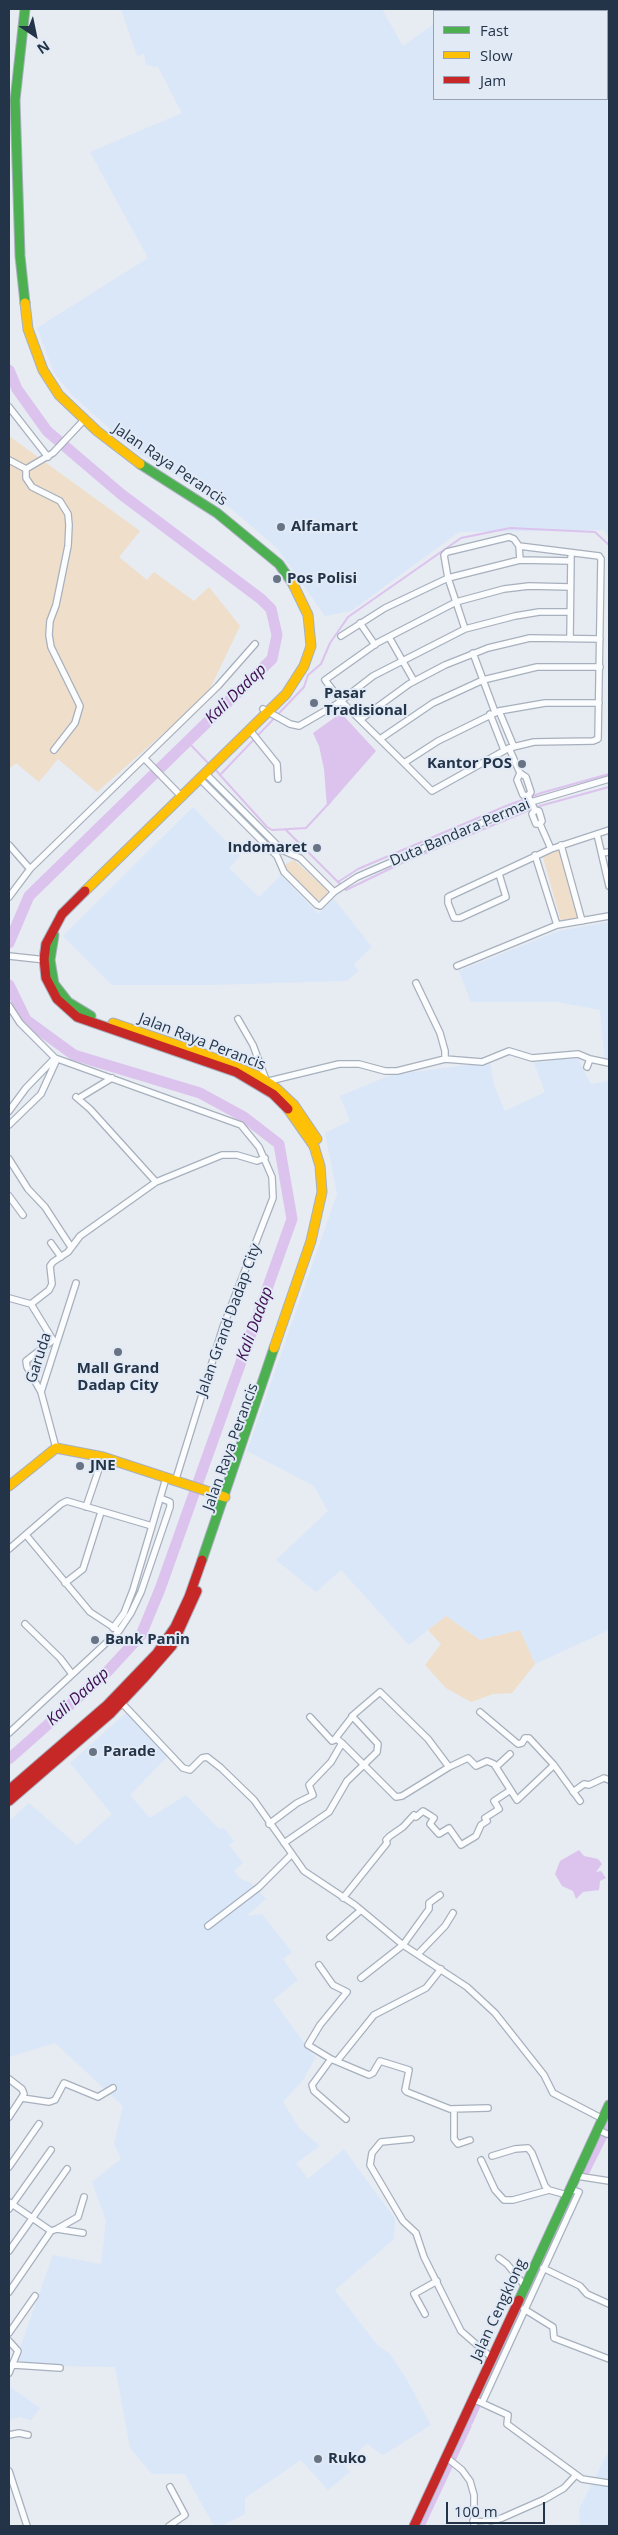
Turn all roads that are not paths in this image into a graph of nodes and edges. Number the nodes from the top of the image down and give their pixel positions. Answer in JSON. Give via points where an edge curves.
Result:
{"nodes":[{"id":1,"x":25,"y":9,"type":"edge"},
{"id":2,"x":10,"y":409,"type":"edge"},
{"id":3,"x":84,"y":420,"type":"junction"},
{"id":4,"x":51,"y":455,"type":"junction"},
{"id":5,"x":9,"y":460,"type":"edge"},
{"id":6,"x":26,"y":469,"type":"junction"},
{"id":7,"x":519,"y":546,"type":"junction"},
{"id":8,"x":572,"y":552,"type":"junction"},
{"id":9,"x":520,"y":560,"type":"junction"},
{"id":10,"x":571,"y":561,"type":"junction"},
{"id":11,"x":448,"y":578,"type":"junction"},
{"id":12,"x":570,"y":587,"type":"junction"},
{"id":13,"x":456,"y":602,"type":"junction"},
{"id":14,"x":570,"y":612,"type":"junction"},
{"id":15,"x":360,"y":623,"type":"junction"},
{"id":16,"x":465,"y":629,"type":"junction"},
{"id":17,"x":340,"y":636,"type":"dead end"},
{"id":18,"x":389,"y":636,"type":"junction"},
{"id":19,"x":570,"y":638,"type":"junction"},
{"id":20,"x":600,"y":639,"type":"junction"},
{"id":21,"x":255,"y":644,"type":"dead end"},
{"id":22,"x":375,"y":645,"type":"junction"},
{"id":23,"x":473,"y":653,"type":"junction"},
{"id":24,"x":402,"y":659,"type":"junction"},
{"id":25,"x":600,"y":667,"type":"junction"},
{"id":26,"x":482,"y":680,"type":"junction"},
{"id":27,"x":414,"y":681,"type":"junction"},
{"id":28,"x":340,"y":701,"type":"junction"},
{"id":29,"x":600,"y":703,"type":"junction"},
{"id":30,"x":494,"y":712,"type":"junction"},
{"id":31,"x":270,"y":714,"type":"junction"},
{"id":32,"x":361,"y":719,"type":"junction"},
{"id":33,"x":251,"y":732,"type":"junction"},
{"id":34,"x":380,"y":740,"type":"junction"},
{"id":35,"x":509,"y":748,"type":"junction"},
{"id":36,"x":54,"y":750,"type":"dead end"},
{"id":37,"x":144,"y":758,"type":"junction"},
{"id":38,"x":404,"y":763,"type":"junction"},
{"id":39,"x":207,"y":769,"type":"junction"},
{"id":40,"x":278,"y":779,"type":"dead end"},
{"id":41,"x":609,"y":779,"type":"edge"},
{"id":42,"x":178,"y":793,"type":"junction"},
{"id":43,"x":531,"y":802,"type":"junction"},
{"id":44,"x":609,"y":830,"type":"edge"},
{"id":45,"x":597,"y":834,"type":"junction"},
{"id":46,"x":9,"y":845,"type":"edge"},
{"id":47,"x":561,"y":845,"type":"junction"},
{"id":48,"x":550,"y":849,"type":"junction"},
{"id":49,"x":609,"y":852,"type":"edge"},
{"id":50,"x":602,"y":853,"type":"junction"},
{"id":51,"x":535,"y":856,"type":"junction"},
{"id":52,"x":30,"y":869,"type":"junction"},
{"id":53,"x":499,"y":874,"type":"junction"},
{"id":54,"x":609,"y":886,"type":"edge"},
{"id":55,"x":334,"y":892,"type":"junction"},
{"id":56,"x":9,"y":897,"type":"edge"},
{"id":57,"x":609,"y":916,"type":"edge"},
{"id":58,"x":582,"y":921,"type":"junction"},
{"id":59,"x":557,"y":926,"type":"junction"},
{"id":60,"x":9,"y":956,"type":"edge"},
{"id":61,"x":47,"y":960,"type":"junction"},
{"id":62,"x":457,"y":966,"type":"dead end"},
{"id":63,"x":416,"y":983,"type":"dead end"},
{"id":64,"x":9,"y":1006,"type":"edge"},
{"id":65,"x":238,"y":1018,"type":"dead end"},
{"id":66,"x":56,"y":1058,"type":"junction"},
{"id":67,"x":444,"y":1059,"type":"junction"},
{"id":68,"x":590,"y":1059,"type":"junction"},
{"id":69,"x":609,"y":1063,"type":"edge"},
{"id":70,"x":587,"y":1067,"type":"dead end"},
{"id":71,"x":112,"y":1078,"type":"junction"},
{"id":72,"x":264,"y":1083,"type":"junction"},
{"id":73,"x":9,"y":1111,"type":"edge"},
{"id":74,"x":9,"y":1125,"type":"edge"},
{"id":75,"x":265,"y":1158,"type":"junction"},
{"id":76,"x":9,"y":1159,"type":"edge"},
{"id":77,"x":156,"y":1182,"type":"junction"},
{"id":78,"x":9,"y":1196,"type":"edge"},
{"id":79,"x":23,"y":1215,"type":"dead end"},
{"id":80,"x":51,"y":1242,"type":"dead end"},
{"id":81,"x":71,"y":1247,"type":"junction"},
{"id":82,"x":61,"y":1258,"type":"junction"},
{"id":83,"x":76,"y":1283,"type":"dead end"},
{"id":84,"x":9,"y":1298,"type":"edge"},
{"id":85,"x":31,"y":1304,"type":"junction"},
{"id":86,"x":41,"y":1392,"type":"junction"},
{"id":87,"x":56,"y":1448,"type":"junction"},
{"id":88,"x":102,"y":1457,"type":"junction"},
{"id":89,"x":166,"y":1478,"type":"junction"},
{"id":90,"x":174,"y":1482,"type":"junction"},
{"id":91,"x":9,"y":1486,"type":"edge"},
{"id":92,"x":225,"y":1497,"type":"junction"},
{"id":93,"x":160,"y":1498,"type":"junction"},
{"id":94,"x":86,"y":1507,"type":"junction"},
{"id":95,"x":101,"y":1512,"type":"junction"},
{"id":96,"x":152,"y":1526,"type":"junction"},
{"id":97,"x":26,"y":1535,"type":"junction"},
{"id":98,"x":9,"y":1549,"type":"edge"},
{"id":99,"x":65,"y":1583,"type":"junction"},
{"id":100,"x":25,"y":1624,"type":"dead end"},
{"id":101,"x":116,"y":1629,"type":"junction"},
{"id":102,"x":72,"y":1674,"type":"junction"},
{"id":103,"x":118,"y":1699,"type":"junction"},
{"id":104,"x":480,"y":1712,"type":"dead end"},
{"id":105,"x":310,"y":1717,"type":"dead end"},
{"id":106,"x":352,"y":1717,"type":"junction"},
{"id":107,"x":9,"y":1733,"type":"edge"},
{"id":108,"x":335,"y":1740,"type":"junction"},
{"id":109,"x":342,"y":1743,"type":"junction"},
{"id":110,"x":510,"y":1754,"type":"dead end"},
{"id":111,"x":554,"y":1765,"type":"junction"},
{"id":112,"x":364,"y":1766,"type":"junction"},
{"id":113,"x":449,"y":1766,"type":"junction"},
{"id":114,"x":496,"y":1768,"type":"junction"},
{"id":115,"x":609,"y":1780,"type":"edge"},
{"id":116,"x":9,"y":1790,"type":"edge"},
{"id":117,"x":509,"y":1791,"type":"junction"},
{"id":118,"x":573,"y":1792,"type":"junction"},
{"id":119,"x":9,"y":1801,"type":"edge"},
{"id":120,"x":580,"y":1801,"type":"dead end"},
{"id":121,"x":270,"y":1824,"type":"junction"},
{"id":122,"x":284,"y":1843,"type":"junction"},
{"id":123,"x":292,"y":1854,"type":"junction"},
{"id":124,"x":440,"y":1895,"type":"dead end"},
{"id":125,"x":343,"y":1898,"type":"junction"},
{"id":126,"x":361,"y":1910,"type":"junction"},
{"id":127,"x":453,"y":1913,"type":"dead end"},
{"id":128,"x":208,"y":1926,"type":"dead end"},
{"id":129,"x":330,"y":1937,"type":"dead end"},
{"id":130,"x":404,"y":1945,"type":"junction"},
{"id":131,"x":418,"y":1954,"type":"junction"},
{"id":132,"x":319,"y":1965,"type":"dead end"},
{"id":133,"x":441,"y":1969,"type":"junction"},
{"id":134,"x":361,"y":1978,"type":"dead end"},
{"id":135,"x":334,"y":2060,"type":"junction"},
{"id":136,"x":9,"y":2079,"type":"edge"},
{"id":137,"x":113,"y":2088,"type":"dead end"},
{"id":138,"x":23,"y":2096,"type":"junction"},
{"id":139,"x":609,"y":2105,"type":"edge"},
{"id":140,"x":488,"y":2108,"type":"dead end"},
{"id":141,"x":454,"y":2110,"type":"junction"},
{"id":142,"x":9,"y":2117,"type":"edge"},
{"id":143,"x":346,"y":2119,"type":"dead end"},
{"id":144,"x":603,"y":2119,"type":"junction"},
{"id":145,"x":39,"y":2124,"type":"dead end"},
{"id":146,"x":598,"y":2130,"type":"junction"},
{"id":147,"x":607,"y":2134,"type":"dead end"},
{"id":148,"x":411,"y":2139,"type":"dead end"},
{"id":149,"x":470,"y":2140,"type":"dead end"},
{"id":150,"x":51,"y":2150,"type":"dead end"},
{"id":151,"x":492,"y":2156,"type":"dead end"},
{"id":152,"x":481,"y":2160,"type":"dead end"},
{"id":153,"x":9,"y":2167,"type":"edge"},
{"id":154,"x":67,"y":2170,"type":"dead end"},
{"id":155,"x":577,"y":2176,"type":"junction"},
{"id":156,"x":609,"y":2181,"type":"edge"},
{"id":157,"x":549,"y":2190,"type":"junction"},
{"id":158,"x":572,"y":2191,"type":"junction"},
{"id":159,"x":84,"y":2197,"type":"dead end"},
{"id":160,"x":10,"y":2205,"type":"edge"},
{"id":161,"x":32,"y":2218,"type":"junction"},
{"id":162,"x":54,"y":2230,"type":"junction"},
{"id":163,"x":82,"y":2233,"type":"dead end"},
{"id":164,"x":553,"y":2236,"type":"junction"},
{"id":165,"x":9,"y":2251,"type":"edge"},
{"id":166,"x":499,"y":2258,"type":"dead end"},
{"id":167,"x":543,"y":2268,"type":"junction"},
{"id":168,"x":534,"y":2278,"type":"junction"},
{"id":169,"x":437,"y":2281,"type":"junction"},
{"id":170,"x":526,"y":2286,"type":"junction"},
{"id":171,"x":9,"y":2292,"type":"edge"},
{"id":172,"x":35,"y":2296,"type":"dead end"},
{"id":173,"x":609,"y":2304,"type":"edge"},
{"id":174,"x":524,"y":2309,"type":"junction"},
{"id":175,"x":425,"y":2314,"type":"dead end"},
{"id":176,"x":9,"y":2333,"type":"edge"},
{"id":177,"x":9,"y":2341,"type":"edge"},
{"id":178,"x":492,"y":2358,"type":"junction"},
{"id":179,"x":609,"y":2359,"type":"edge"},
{"id":180,"x":14,"y":2365,"type":"junction"},
{"id":181,"x":60,"y":2368,"type":"dead end"},
{"id":182,"x":9,"y":2373,"type":"edge"},
{"id":183,"x":477,"y":2401,"type":"junction"},
{"id":184,"x":9,"y":2435,"type":"edge"},
{"id":185,"x":28,"y":2435,"type":"dead end"},
{"id":186,"x":450,"y":2460,"type":"junction"},
{"id":187,"x":9,"y":2471,"type":"edge"},
{"id":188,"x":576,"y":2475,"type":"junction"},
{"id":189,"x":608,"y":2483,"type":"edge"},
{"id":190,"x":170,"y":2488,"type":"dead end"},
{"id":191,"x":474,"y":2523,"type":"edge"},
{"id":192,"x":27,"y":2526,"type":"edge"},
{"id":193,"x":169,"y":2526,"type":"edge"},
{"id":194,"x":414,"y":2526,"type":"edge"}],
"edges":[{"from":1,"to":3,"type":"street","name":"Jalan Raya Perancis","via":[[15,100],[20,247],[26,310],[31,340],[42,370],[59,395]]},
{"from":2,"to":4,"type":"street"},
{"from":3,"to":4,"type":"street"},
{"from":3,"to":31,"type":"street","name":"Jalan Raya Perancis","via":[[139,463],[217,513],[258,545],[291,579],[304,608],[306,638],[301,660]]},
{"from":4,"to":6,"type":"street"},
{"from":5,"to":6,"type":"street"},
{"from":6,"to":36,"type":"street","via":[[26,478],[32,487],[60,501],[68,514],[68,546],[49,634],[51,646],[80,706],[75,723]]},
{"from":7,"to":8,"type":"street"},
{"from":7,"to":9,"type":"street"},
{"from":7,"to":11,"type":"street","via":[[509,537],[445,552]]},
{"from":8,"to":10,"type":"street"},
{"from":8,"to":20,"type":"street","via":[[601,559]]},
{"from":9,"to":10,"type":"street"},
{"from":9,"to":11,"type":"street"},
{"from":10,"to":12,"type":"street"},
{"from":11,"to":13,"type":"street"},
{"from":11,"to":15,"type":"street"},
{"from":12,"to":13,"type":"street","via":[[504,589]]},
{"from":12,"to":14,"type":"street"},
{"from":13,"to":16,"type":"street"},
{"from":13,"to":18,"type":"street"},
{"from":14,"to":16,"type":"street","via":[[539,612]]},
{"from":14,"to":19,"type":"street"},
{"from":15,"to":17,"type":"street"},
{"from":15,"to":22,"type":"street"},
{"from":16,"to":24,"type":"street"},
{"from":18,"to":22,"type":"street"},
{"from":18,"to":24,"type":"street"},
{"from":19,"to":20,"type":"street"},
{"from":19,"to":23,"type":"street","via":[[523,639]]},
{"from":20,"to":25,"type":"street"},
{"from":21,"to":37,"type":"street","via":[[218,686]]},
{"from":22,"to":28,"type":"street","via":[[326,678],[325,683]]},
{"from":23,"to":26,"type":"street"},
{"from":23,"to":27,"type":"street"},
{"from":24,"to":27,"type":"street"},
{"from":24,"to":28,"type":"street"},
{"from":25,"to":26,"type":"street","via":[[537,666]]},
{"from":25,"to":29,"type":"street"},
{"from":26,"to":30,"type":"street"},
{"from":26,"to":34,"type":"street","via":[[433,702]]},
{"from":27,"to":32,"type":"street"},
{"from":28,"to":31,"type":"street","via":[[299,726]]},
{"from":28,"to":32,"type":"street"},
{"from":29,"to":30,"type":"street","via":[[545,703]]},
{"from":29,"to":35,"type":"street","via":[[600,735],[596,741],[534,742]]},
{"from":30,"to":35,"type":"street"},
{"from":30,"to":35,"type":"street"},
{"from":30,"to":38,"type":"street"},
{"from":31,"to":33,"type":"street","name":"Jalan Raya Perancis"},
{"from":31,"to":39,"type":"street","name":"Jalan Raya Perancis"},
{"from":32,"to":34,"type":"street"},
{"from":33,"to":39,"type":"street","name":"Jalan Raya Perancis"},
{"from":33,"to":40,"type":"street","via":[[277,764]]},
{"from":34,"to":38,"type":"street"},
{"from":35,"to":38,"type":"street","via":[[432,791]]},
{"from":35,"to":43,"type":"street","via":[[520,773],[526,777]]},
{"from":37,"to":42,"type":"street"},
{"from":37,"to":52,"type":"street"},
{"from":39,"to":42,"type":"street","name":"Jalan Raya Perancis"},
{"from":39,"to":55,"type":"street","via":[[282,850],[300,858]]},
{"from":39,"to":55,"type":"street","name":"Duta Bandara Permai","via":[[277,856],[284,872],[317,905],[320,906]]},
{"from":41,"to":43,"type":"street","name":"Duta Bandara Permai"},
{"from":42,"to":61,"type":"street","name":"Jalan Raya Perancis","via":[[62,914]]},
{"from":43,"to":48,"type":"street","via":[[539,811],[540,824]]},
{"from":43,"to":55,"type":"street","name":"Duta Bandara Permai","via":[[366,873]]},
{"from":44,"to":45,"type":"street"},
{"from":45,"to":47,"type":"street"},
{"from":45,"to":50,"type":"street"},
{"from":46,"to":52,"type":"street"},
{"from":47,"to":48,"type":"street"},
{"from":47,"to":58,"type":"street"},
{"from":48,"to":51,"type":"street"},
{"from":49,"to":50,"type":"street"},
{"from":50,"to":54,"type":"street"},
{"from":51,"to":53,"type":"street"},
{"from":51,"to":59,"type":"street"},
{"from":52,"to":56,"type":"street"},
{"from":53,"to":53,"type":"street","via":[[448,897],[454,918],[506,897]]},
{"from":57,"to":58,"type":"street"},
{"from":58,"to":59,"type":"street"},
{"from":59,"to":62,"type":"street"},
{"from":60,"to":61,"type":"street"},
{"from":61,"to":72,"type":"street","name":"Jalan Raya Perancis","via":[[54,984],[81,1012],[230,1064]]},
{"from":63,"to":67,"type":"street","via":[[440,1033]]},
{"from":64,"to":66,"type":"street","via":[[20,1022]]},
{"from":65,"to":72,"type":"street","via":[[253,1045]]},
{"from":66,"to":71,"type":"street","name":"Jalan Grand Dadap City"},
{"from":66,"to":73,"type":"street","via":[[26,1088]]},
{"from":66,"to":74,"type":"street","via":[[41,1094]]},
{"from":67,"to":68,"type":"street","via":[[482,1062],[509,1051],[532,1058],[578,1054]]},
{"from":67,"to":72,"type":"street","via":[[385,1071],[359,1064],[339,1064]]},
{"from":68,"to":69,"type":"street"},
{"from":68,"to":70,"type":"street"},
{"from":71,"to":75,"type":"street","name":"Jalan Grand Dadap City","via":[[241,1125]]},
{"from":71,"to":77,"type":"street","via":[[77,1098]]},
{"from":72,"to":92,"type":"street","name":"Jalan Raya Perancis","via":[[289,1109],[311,1140],[320,1166],[321,1198],[305,1259]]},
{"from":75,"to":77,"type":"street","via":[[257,1161],[237,1155],[222,1155]]},
{"from":75,"to":90,"type":"street","name":"Jalan Grand Dadap City","via":[[272,1177],[272,1198],[224,1328]]},
{"from":76,"to":81,"type":"street"},
{"from":77,"to":81,"type":"street","via":[[80,1236]]},
{"from":78,"to":79,"type":"street"},
{"from":80,"to":82,"type":"street"},
{"from":81,"to":82,"type":"street"},
{"from":82,"to":85,"type":"street","via":[[50,1266],[52,1284],[49,1290]]},
{"from":83,"to":86,"type":"street","name":"Garuda"},
{"from":84,"to":85,"type":"street"},
{"from":85,"to":86,"type":"street","via":[[53,1340],[26,1360]]},
{"from":86,"to":87,"type":"street","name":"Garuda"},
{"from":87,"to":88,"type":"street"},
{"from":87,"to":91,"type":"street"},
{"from":88,"to":89,"type":"street"},
{"from":88,"to":94,"type":"street"},
{"from":89,"to":90,"type":"street"},
{"from":89,"to":93,"type":"street"},
{"from":90,"to":92,"type":"street"},
{"from":92,"to":103,"type":"street","name":"Jalan Raya Perancis","via":[[175,1627]]},
{"from":93,"to":96,"type":"street"},
{"from":93,"to":101,"type":"street","via":[[170,1502],[168,1514],[141,1592]]},
{"from":94,"to":95,"type":"street"},
{"from":94,"to":97,"type":"street","via":[[64,1501]]},
{"from":95,"to":96,"type":"street"},
{"from":95,"to":99,"type":"street","via":[[83,1569]]},
{"from":96,"to":101,"type":"street","via":[[133,1590]]},
{"from":97,"to":98,"type":"street"},
{"from":97,"to":99,"type":"street"},
{"from":99,"to":101,"type":"street","via":[[90,1612]]},
{"from":100,"to":102,"type":"street"},
{"from":101,"to":102,"type":"street"},
{"from":102,"to":107,"type":"street"},
{"from":103,"to":116,"type":"street","name":"Jalan Raya Perancis"},
{"from":103,"to":119,"type":"street","name":"Jalan Raya Perancis"},
{"from":103,"to":121,"type":"street","via":[[183,1768],[190,1770],[204,1758],[216,1763],[254,1800]]},
{"from":104,"to":111,"type":"street","via":[[518,1744],[529,1738]]},
{"from":105,"to":108,"type":"street","via":[[332,1741]]},
{"from":106,"to":108,"type":"street"},
{"from":106,"to":112,"type":"street","via":[[378,1744],[378,1752]]},
{"from":106,"to":113,"type":"street","via":[[381,1692],[428,1739]]},
{"from":108,"to":109,"type":"street"},
{"from":109,"to":112,"type":"street"},
{"from":109,"to":121,"type":"street","via":[[331,1762],[309,1785],[313,1795]]},
{"from":110,"to":114,"type":"street"},
{"from":111,"to":117,"type":"street","via":[[519,1800]]},
{"from":111,"to":118,"type":"street"},
{"from":112,"to":113,"type":"street","via":[[399,1797]]},
{"from":112,"to":122,"type":"street","via":[[347,1781],[329,1812]]},
{"from":113,"to":114,"type":"street","via":[[468,1758],[476,1766],[489,1761]]},
{"from":114,"to":117,"type":"street"},
{"from":115,"to":118,"type":"street","via":[[604,1778],[584,1784]]},
{"from":117,"to":125,"type":"street","via":[[494,1801],[499,1809],[485,1818],[487,1821],[476,1836],[461,1845],[449,1828],[439,1834],[430,1824],[434,1818],[431,1816],[422,1812],[416,1817],[414,1815],[386,1840],[387,1843]]},
{"from":118,"to":120,"type":"street"},
{"from":121,"to":122,"type":"street"},
{"from":122,"to":123,"type":"street"},
{"from":123,"to":125,"type":"street","via":[[304,1871]]},
{"from":123,"to":128,"type":"street","via":[[259,1887]]},
{"from":124,"to":130,"type":"street","via":[[430,1902],[429,1909]]},
{"from":125,"to":126,"type":"street"},
{"from":126,"to":129,"type":"street"},
{"from":126,"to":130,"type":"street"},
{"from":127,"to":131,"type":"street"},
{"from":130,"to":131,"type":"street"},
{"from":130,"to":134,"type":"street"},
{"from":131,"to":133,"type":"street"},
{"from":132,"to":135,"type":"street","via":[[333,1985],[347,1992],[308,2045]]},
{"from":133,"to":135,"type":"street","via":[[426,1988],[374,2015]]},
{"from":133,"to":144,"type":"street","via":[[495,2012],[544,2075],[553,2093]]},
{"from":135,"to":141,"type":"street","via":[[369,2076],[380,2061],[409,2070],[407,2092]]},
{"from":135,"to":143,"type":"street","via":[[312,2085],[314,2091]]},
{"from":136,"to":138,"type":"street","via":[[24,2091]]},
{"from":137,"to":138,"type":"street","via":[[98,2097],[64,2083],[56,2099],[50,2102]]},
{"from":138,"to":142,"type":"street"},
{"from":139,"to":144,"type":"street","name":"Jalan Cengklong"},
{"from":140,"to":141,"type":"street"},
{"from":141,"to":149,"type":"street","via":[[454,2139],[458,2144]]},
{"from":144,"to":146,"type":"street","name":"Jalan Cengklong"},
{"from":145,"to":153,"type":"street"},
{"from":146,"to":147,"type":"street"},
{"from":146,"to":155,"type":"street","name":"Jalan Cengklong"},
{"from":148,"to":169,"type":"street","via":[[381,2142],[372,2152],[370,2164],[404,2223],[416,2234]]},
{"from":150,"to":160,"type":"street"},
{"from":151,"to":157,"type":"street","via":[[520,2148],[530,2150],[541,2179]]},
{"from":152,"to":157,"type":"street","via":[[495,2190],[504,2200]]},
{"from":154,"to":161,"type":"street"},
{"from":155,"to":156,"type":"street"},
{"from":155,"to":158,"type":"street","name":"Jalan Cengklong"},
{"from":157,"to":158,"type":"street"},
{"from":158,"to":164,"type":"street","name":"Jalan Cengklong"},
{"from":159,"to":162,"type":"street","via":[[78,2216]]},
{"from":160,"to":161,"type":"street"},
{"from":161,"to":162,"type":"street"},
{"from":161,"to":165,"type":"street"},
{"from":162,"to":163,"type":"street"},
{"from":162,"to":171,"type":"street"},
{"from":164,"to":167,"type":"street"},
{"from":164,"to":168,"type":"street","name":"Jalan Cengklong"},
{"from":166,"to":170,"type":"street"},
{"from":167,"to":168,"type":"street"},
{"from":167,"to":173,"type":"street"},
{"from":168,"to":170,"type":"street","name":"Jalan Cengklong"},
{"from":168,"to":174,"type":"street"},
{"from":169,"to":175,"type":"street","via":[[414,2294]]},
{"from":169,"to":178,"type":"street","via":[[462,2331]]},
{"from":170,"to":178,"type":"street","name":"Jalan Cengklong"},
{"from":172,"to":176,"type":"street"},
{"from":174,"to":179,"type":"street","via":[[553,2327],[554,2338]]},
{"from":174,"to":183,"type":"street"},
{"from":177,"to":180,"type":"street","via":[[18,2351]]},
{"from":178,"to":183,"type":"street","name":"Jalan Cengklong"},
{"from":180,"to":181,"type":"street"},
{"from":180,"to":182,"type":"street"},
{"from":183,"to":186,"type":"street","name":"Jalan Cengklong"},
{"from":183,"to":188,"type":"street","via":[[508,2415],[507,2424]]},
{"from":184,"to":185,"type":"street"},
{"from":186,"to":191,"type":"street","via":[[470,2481],[474,2495]]},
{"from":186,"to":194,"type":"street","name":"Jalan Cengklong"},
{"from":187,"to":192,"type":"street"},
{"from":188,"to":189,"type":"street"},
{"from":188,"to":191,"type":"street","via":[[564,2488],[545,2500],[502,2518]]},
{"from":190,"to":193,"type":"street","via":[[185,2515]]}]}
